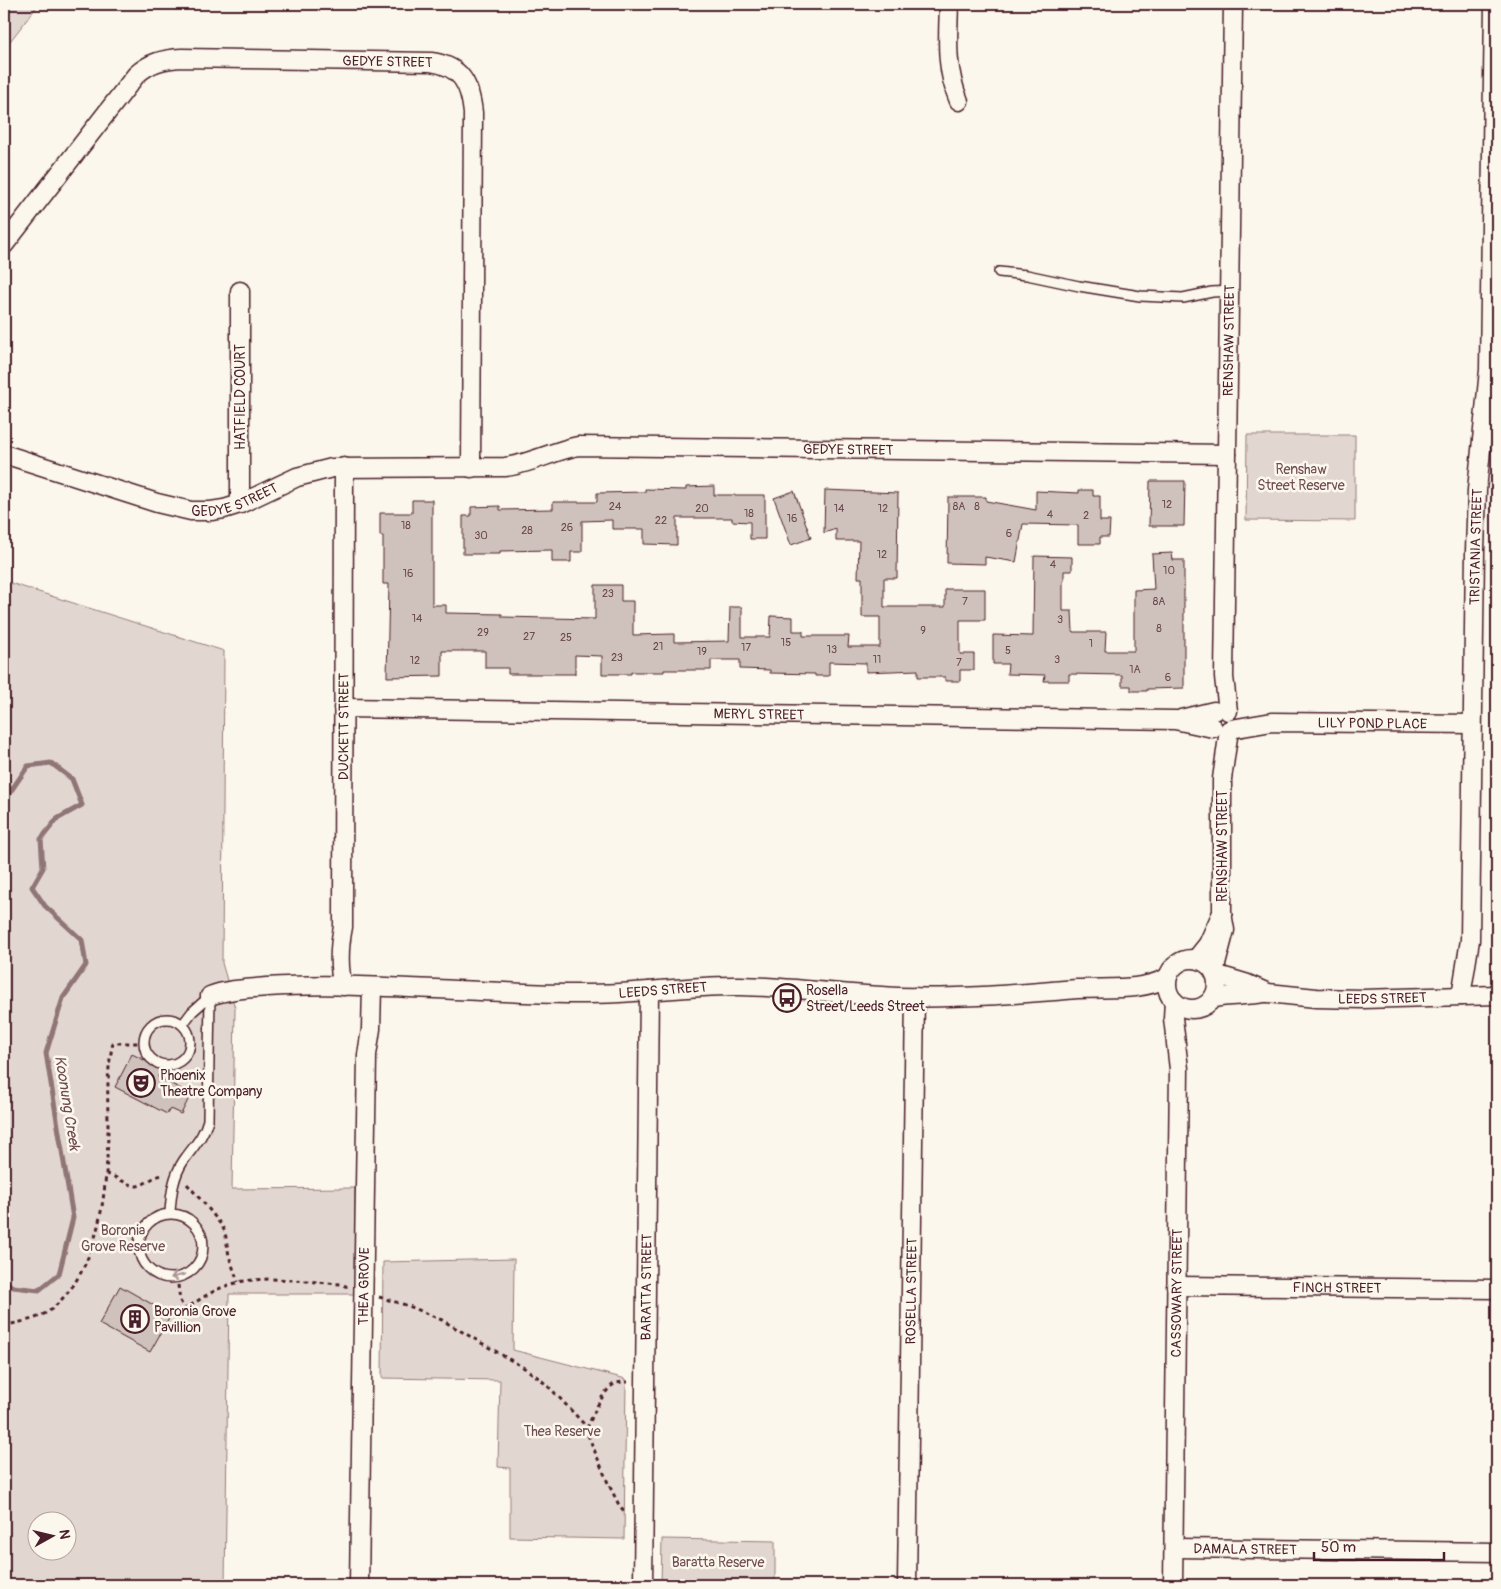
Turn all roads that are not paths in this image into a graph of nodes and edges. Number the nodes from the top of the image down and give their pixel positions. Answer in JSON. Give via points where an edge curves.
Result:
{"nodes":[{"id":1,"x":949,"y":4,"type":"edge"},
{"id":2,"x":1233,"y":4,"type":"edge"},
{"id":3,"x":1494,"y":4,"type":"edge"},
{"id":4,"x":959,"y":101,"type":"dead end"},
{"id":5,"x":4,"y":245,"type":"edge"},
{"id":6,"x":1000,"y":272,"type":"dead end"},
{"id":7,"x":240,"y":291,"type":"dead end"},
{"id":8,"x":1230,"y":291,"type":"junction"},
{"id":9,"x":4,"y":454,"type":"edge"},
{"id":10,"x":1227,"y":454,"type":"junction"},
{"id":11,"x":344,"y":467,"type":"junction"},
{"id":12,"x":471,"y":468,"type":"junction"},
{"id":13,"x":240,"y":504,"type":"junction"},
{"id":14,"x":343,"y":708,"type":"junction"},
{"id":15,"x":1222,"y":720,"type":"junction"},
{"id":16,"x":1472,"y":724,"type":"junction"},
{"id":17,"x":1222,"y":913,"type":"junction"},
{"id":18,"x":1470,"y":940,"type":"junction"},
{"id":19,"x":1196,"y":959,"type":"junction"},
{"id":20,"x":1215,"y":973,"type":"junction"},
{"id":21,"x":1167,"y":978,"type":"junction"},
{"id":22,"x":343,"y":986,"type":"junction"},
{"id":23,"x":372,"y":987,"type":"junction"},
{"id":24,"x":1115,"y":988,"type":"junction"},
{"id":25,"x":649,"y":991,"type":"junction"},
{"id":26,"x":1268,"y":993,"type":"junction"},
{"id":27,"x":1479,"y":995,"type":"junction"},
{"id":28,"x":1497,"y":995,"type":"edge"},
{"id":29,"x":210,"y":996,"type":"junction"},
{"id":30,"x":1461,"y":996,"type":"junction"},
{"id":31,"x":915,"y":997,"type":"junction"},
{"id":32,"x":1213,"y":998,"type":"junction"},
{"id":33,"x":1172,"y":1000,"type":"junction"},
{"id":34,"x":1195,"y":1009,"type":"junction"},
{"id":35,"x":182,"y":1024,"type":"junction"},
{"id":36,"x":1179,"y":1069,"type":"junction"},
{"id":37,"x":170,"y":1213,"type":"junction"},
{"id":38,"x":1176,"y":1286,"type":"junction"},
{"id":39,"x":1497,"y":1289,"type":"edge"},
{"id":40,"x":1174,"y":1548,"type":"junction"},
{"id":41,"x":1497,"y":1552,"type":"edge"},
{"id":42,"x":359,"y":1585,"type":"edge"},
{"id":43,"x":643,"y":1585,"type":"edge"},
{"id":44,"x":907,"y":1585,"type":"edge"},
{"id":45,"x":1173,"y":1585,"type":"edge"}],
"edges":[{"from":1,"to":4,"type":"street","via":[[948,62]]},
{"from":2,"to":8,"type":"street","name":"RENSHAW STREET"},
{"from":3,"to":16,"type":"street","name":"TRISTANIA STREET","via":[[1489,356],[1476,512]]},
{"from":5,"to":12,"type":"street","name":"GEDYE STREET","via":[[136,75],[151,64],[182,58],[431,62],[450,66],[468,88],[472,113]]},
{"from":6,"to":8,"type":"lane","via":[[1171,299]]},
{"from":7,"to":13,"type":"street","name":"HATFIELD COURT"},
{"from":8,"to":10,"type":"street","name":"RENSHAW STREET"},
{"from":9,"to":13,"type":"street","name":"GEDYE STREET","via":[[174,508],[212,512]]},
{"from":10,"to":12,"type":"street","name":"GEDYE STREET","via":[[591,446],[567,448],[515,466]]},
{"from":10,"to":15,"type":"street","name":"RENSHAW STREET"},
{"from":11,"to":12,"type":"street","name":"GEDYE STREET"},
{"from":11,"to":13,"type":"street","name":"GEDYE STREET","via":[[297,477]]},
{"from":11,"to":14,"type":"street","name":"DUCKETT STREET"},
{"from":14,"to":15,"type":"street","name":"MERYL STREET"},
{"from":14,"to":22,"type":"street","name":"DUCKETT STREET","via":[[343,927],[339,950]]},
{"from":15,"to":16,"type":"street","name":"LILY POND PLACE"},
{"from":15,"to":17,"type":"street","name":"RENSHAW STREET"},
{"from":16,"to":18,"type":"street","name":"TRISTANIA STREET"},
{"from":17,"to":19,"type":"street","name":"RENSHAW STREET","via":[[1208,944]]},
{"from":17,"to":20,"type":"street","name":"RENSHAW STREET","via":[[1225,930]]},
{"from":18,"to":27,"type":"street","name":"TRISTANIA STREET"},
{"from":18,"to":30,"type":"street","name":"TRISTANIA STREET"},
{"from":19,"to":20,"type":"street","via":[[1210,965]]},
{"from":19,"to":21,"type":"street","via":[[1181,961]]},
{"from":20,"to":26,"type":"street","name":"LEEDS STREET"},
{"from":20,"to":32,"type":"street","via":[[1217,990]]},
{"from":21,"to":24,"type":"street","name":"LEEDS STREET","via":[[1142,987]]},
{"from":21,"to":33,"type":"street"},
{"from":22,"to":23,"type":"street","name":"LEEDS STREET"},
{"from":22,"to":29,"type":"street","name":"LEEDS STREET","via":[[246,989]]},
{"from":23,"to":25,"type":"street","name":"LEEDS STREET","via":[[559,994]]},
{"from":23,"to":42,"type":"street","name":"THEA GROVE","via":[[367,1055]]},
{"from":24,"to":31,"type":"street","name":"LEEDS STREET"},
{"from":24,"to":33,"type":"street","name":"LEEDS STREET"},
{"from":25,"to":31,"type":"street","name":"LEEDS STREET","via":[[739,986]]},
{"from":25,"to":43,"type":"street","name":"BARATTA STREET"},
{"from":26,"to":30,"type":"street","name":"LEEDS STREET","via":[[1363,999]]},
{"from":26,"to":32,"type":"street","name":"LEEDS STREET"},
{"from":27,"to":28,"type":"street","name":"LEEDS STREET"},
{"from":27,"to":30,"type":"street","name":"LEEDS STREET"},
{"from":29,"to":35,"type":"lane"},
{"from":29,"to":37,"type":"lane","via":[[208,1120],[206,1130],[183,1161],[176,1178]]},
{"from":31,"to":44,"type":"street","name":"ROSELLA STREET"},
{"from":32,"to":34,"type":"street"},
{"from":33,"to":34,"type":"street","via":[[1187,1009]]},
{"from":33,"to":36,"type":"street","name":"CASSOWARY STREET"},
{"from":34,"to":36,"type":"street","via":[[1185,1030]]},
{"from":35,"to":35,"type":"lane","via":[[190,1038],[183,1060],[169,1066],[155,1062],[145,1051],[148,1029],[160,1020],[176,1020]]},
{"from":36,"to":38,"type":"street","name":"CASSOWARY STREET"},
{"from":37,"to":37,"type":"lane","one_way":true,"via":[[180,1214],[196,1225],[203,1242],[200,1261],[194,1269],[177,1278],[167,1278],[150,1270],[140,1254],[139,1244],[145,1226],[160,1215]]},
{"from":38,"to":39,"type":"street","name":"FINCH STREET"},
{"from":38,"to":40,"type":"street","name":"CASSOWARY STREET"},
{"from":40,"to":41,"type":"street","name":"DAMALA STREET"},
{"from":40,"to":45,"type":"street","name":"CASSOWARY STREET"}]}
